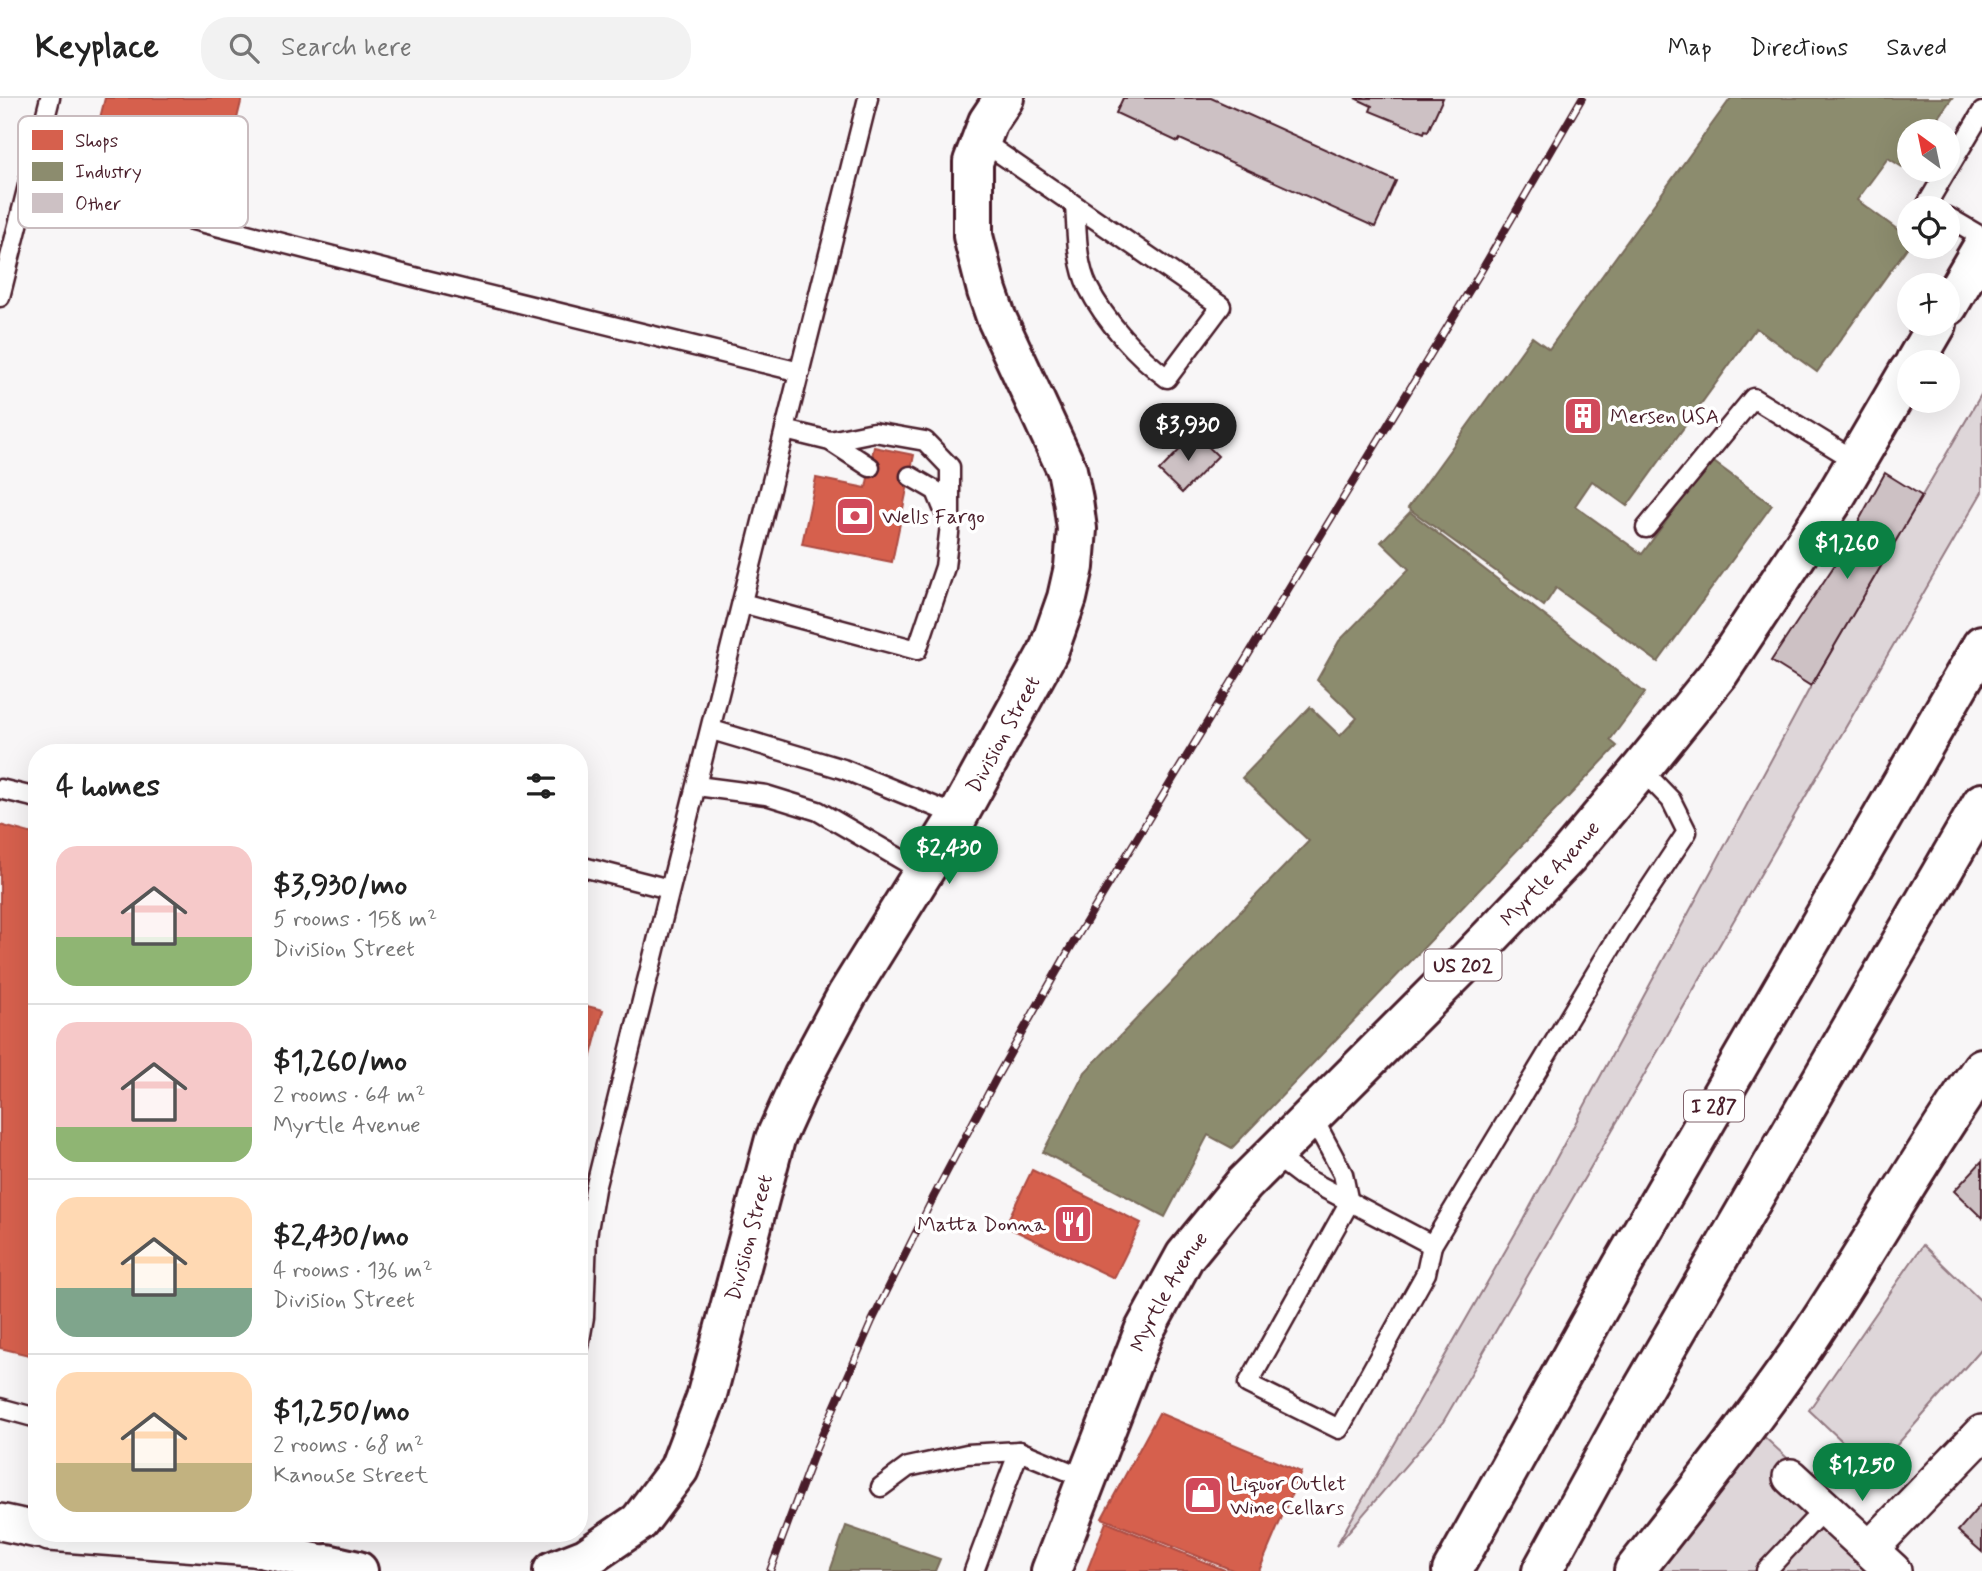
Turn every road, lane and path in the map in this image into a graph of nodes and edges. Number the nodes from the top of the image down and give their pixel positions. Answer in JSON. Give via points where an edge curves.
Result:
{"nodes":[{"id":1,"x":50,"y":98,"type":"edge"},
{"id":2,"x":868,"y":98,"type":"edge"},
{"id":3,"x":1004,"y":98,"type":"edge"},
{"id":4,"x":1982,"y":112,"type":"edge"},
{"id":5,"x":46,"y":116,"type":"edge"},
{"id":6,"x":982,"y":141,"type":"junction"},
{"id":7,"x":1960,"y":149,"type":"edge"},
{"id":8,"x":1075,"y":205,"type":"junction"},
{"id":9,"x":1960,"y":224,"type":"edge"},
{"id":10,"x":18,"y":226,"type":"edge"},
{"id":11,"x":224,"y":228,"type":"edge"},
{"id":12,"x":1982,"y":237,"type":"edge"},
{"id":13,"x":1982,"y":248,"type":"edge"},
{"id":14,"x":1960,"y":286,"type":"edge"},
{"id":15,"x":0,"y":297,"type":"edge"},
{"id":16,"x":800,"y":372,"type":"junction"},
{"id":17,"x":1897,"y":391,"type":"edge"},
{"id":18,"x":785,"y":430,"type":"junction"},
{"id":19,"x":830,"y":441,"type":"junction"},
{"id":20,"x":1856,"y":461,"type":"junction"},
{"id":21,"x":870,"y":467,"type":"dead end"},
{"id":22,"x":910,"y":476,"type":"dead end"},
{"id":23,"x":950,"y":526,"type":"junction"},
{"id":24,"x":1646,"y":528,"type":"dead end"},
{"id":25,"x":742,"y":603,"type":"junction"},
{"id":26,"x":1982,"y":645,"type":"edge"},
{"id":27,"x":712,"y":730,"type":"junction"},
{"id":28,"x":1641,"y":769,"type":"junction"},
{"id":29,"x":697,"y":786,"type":"junction"},
{"id":30,"x":0,"y":789,"type":"edge"},
{"id":31,"x":28,"y":796,"type":"edge"},
{"id":32,"x":1982,"y":803,"type":"edge"},
{"id":33,"x":958,"y":816,"type":"junction"},
{"id":34,"x":588,"y":868,"type":"edge"},
{"id":35,"x":923,"y":872,"type":"junction"},
{"id":36,"x":669,"y":889,"type":"junction"},
{"id":37,"x":1982,"y":1068,"type":"edge"},
{"id":38,"x":1312,"y":1116,"type":"junction"},
{"id":39,"x":1274,"y":1154,"type":"junction"},
{"id":40,"x":1349,"y":1203,"type":"junction"},
{"id":41,"x":588,"y":1230,"type":"edge"},
{"id":42,"x":1432,"y":1245,"type":"junction"},
{"id":43,"x":0,"y":1408,"type":"edge"},
{"id":44,"x":28,"y":1416,"type":"edge"},
{"id":45,"x":1982,"y":1433,"type":"edge"},
{"id":46,"x":1019,"y":1451,"type":"junction"},
{"id":47,"x":1791,"y":1477,"type":"dead end"},
{"id":48,"x":1087,"y":1479,"type":"junction"},
{"id":49,"x":881,"y":1487,"type":"dead end"},
{"id":50,"x":1825,"y":1508,"type":"junction"},
{"id":51,"x":0,"y":1522,"type":"edge"},
{"id":52,"x":28,"y":1528,"type":"edge"},
{"id":53,"x":171,"y":1542,"type":"edge"},
{"id":54,"x":1882,"y":1560,"type":"edge"},
{"id":55,"x":337,"y":1569,"type":"edge"},
{"id":56,"x":553,"y":1571,"type":"edge"},
{"id":57,"x":974,"y":1571,"type":"edge"},
{"id":58,"x":1051,"y":1571,"type":"edge"},
{"id":59,"x":1452,"y":1571,"type":"edge"},
{"id":60,"x":1542,"y":1571,"type":"edge"},
{"id":61,"x":1634,"y":1571,"type":"edge"},
{"id":62,"x":1766,"y":1571,"type":"edge"}],
"edges":[{"from":1,"to":5,"type":"lane"},
{"from":2,"to":16,"type":"lane"},
{"from":3,"to":6,"type":"main road","name":"Division Street"},
{"from":4,"to":7,"type":"lane"},
{"from":6,"to":8,"type":"lane"},
{"from":6,"to":33,"type":"main road","name":"Division Street","via":[[973,162],[973,236],[996,317],[1067,470],[1077,529],[1067,598],[1048,652]]},
{"from":8,"to":8,"type":"lane","via":[[1221,306],[1167,378],[1144,361],[1088,286],[1078,248]]},
{"from":9,"to":12,"type":"lane"},
{"from":10,"to":15,"type":"lane"},
{"from":11,"to":16,"type":"lane"},
{"from":13,"to":14,"type":"main road"},
{"from":16,"to":18,"type":"lane"},
{"from":17,"to":20,"type":"main road","name":"Myrtle Avenue","number":"US 202"},
{"from":18,"to":19,"type":"lane"},
{"from":18,"to":25,"type":"lane"},
{"from":19,"to":21,"type":"lane"},
{"from":19,"to":23,"type":"lane","via":[[874,432],[925,441],[950,467]]},
{"from":20,"to":24,"type":"lane","via":[[1753,398]]},
{"from":20,"to":28,"type":"main road","name":"Myrtle Avenue","number":"US 202","via":[[1719,673]]},
{"from":22,"to":23,"type":"lane","via":[[936,491]]},
{"from":23,"to":25,"type":"lane","via":[[945,567],[917,650]]},
{"from":25,"to":27,"type":"lane"},
{"from":26,"to":59,"type":"main road","number":"I 287","via":[[1622,1266]]},
{"from":27,"to":29,"type":"lane"},
{"from":27,"to":33,"type":"lane","via":[[843,769]]},
{"from":28,"to":38,"type":"main road","name":"Myrtle Avenue","number":"US 202","via":[[1486,942]]},
{"from":28,"to":42,"type":"lane","via":[[1671,800],[1687,832],[1620,933]]},
{"from":29,"to":35,"type":"lane","via":[[766,795],[818,811]]},
{"from":29,"to":36,"type":"lane"},
{"from":30,"to":31,"type":"lane"},
{"from":32,"to":60,"type":"main road","via":[[1633,1405]]},
{"from":33,"to":35,"type":"main road","name":"Division Street"},
{"from":34,"to":36,"type":"lane"},
{"from":35,"to":56,"type":"main road","name":"Division Street","via":[[847,995],[775,1139],[706,1398],[679,1469],[639,1522],[586,1558]]},
{"from":36,"to":41,"type":"lane"},
{"from":37,"to":61,"type":"main road","via":[[1805,1345]]},
{"from":38,"to":39,"type":"main road","name":"Myrtle Avenue","number":"US 202"},
{"from":38,"to":40,"type":"lane","via":[[1343,1174]]},
{"from":39,"to":40,"type":"lane"},
{"from":39,"to":48,"type":"main road","name":"Myrtle Avenue","number":"US 202","via":[[1185,1256],[1144,1331]]},
{"from":40,"to":42,"type":"lane"},
{"from":40,"to":42,"type":"lane","via":[[1248,1384],[1339,1429],[1426,1273]]},
{"from":43,"to":44,"type":"lane"},
{"from":45,"to":54,"type":"street"},
{"from":46,"to":48,"type":"lane"},
{"from":46,"to":49,"type":"lane","via":[[967,1454],[908,1467]]},
{"from":46,"to":57,"type":"lane"},
{"from":47,"to":50,"type":"street"},
{"from":48,"to":58,"type":"main road","name":"Myrtle Avenue","number":"US 202"},
{"from":50,"to":54,"type":"street"},
{"from":50,"to":62,"type":"lane"},
{"from":51,"to":52,"type":"street"},
{"from":53,"to":55,"type":"street","via":[[253,1548]]}]}
